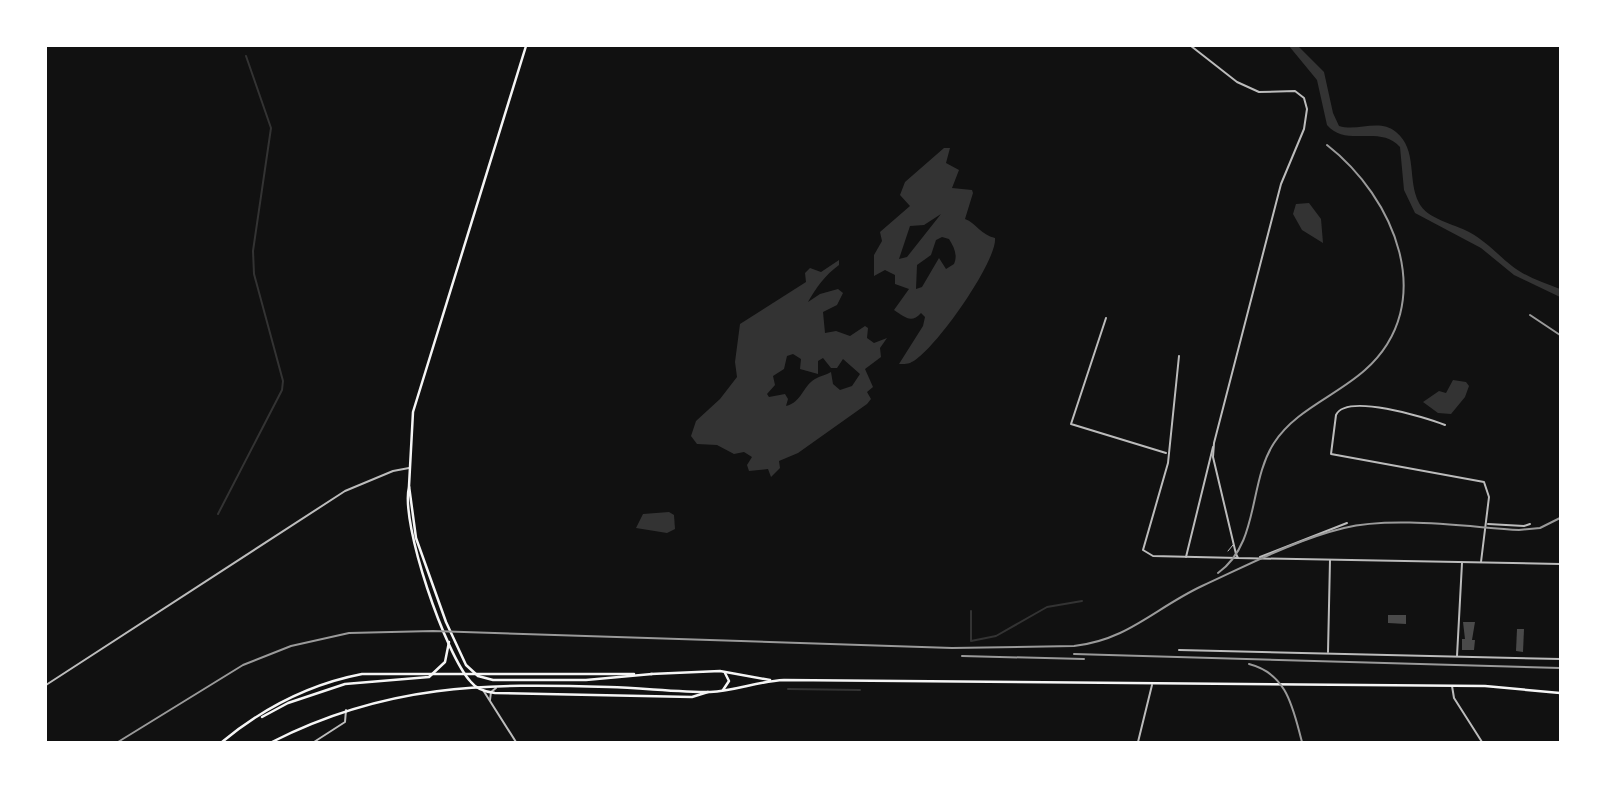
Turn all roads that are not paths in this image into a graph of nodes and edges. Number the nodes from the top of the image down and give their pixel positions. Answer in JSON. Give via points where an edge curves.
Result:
{"nodes":[{"id":1,"x":526,"y":46,"type":"edge"},
{"id":2,"x":1191,"y":46,"type":"edge"},
{"id":3,"x":1106,"y":318,"type":"dead end"},
{"id":4,"x":1180,"y":356,"type":"dead end"},
{"id":5,"x":1445,"y":425,"type":"dead end"},
{"id":6,"x":1214,"y":443,"type":"junction"},
{"id":7,"x":1167,"y":454,"type":"junction"},
{"id":8,"x":408,"y":468,"type":"junction"},
{"id":9,"x":1347,"y":523,"type":"dead end"},
{"id":10,"x":1486,"y":524,"type":"junction"},
{"id":11,"x":1530,"y":524,"type":"dead end"},
{"id":12,"x":1233,"y":545,"type":"junction"},
{"id":13,"x":1228,"y":551,"type":"dead end"},
{"id":14,"x":1186,"y":558,"type":"junction"},
{"id":15,"x":1238,"y":558,"type":"junction"},
{"id":16,"x":1257,"y":558,"type":"junction"},
{"id":17,"x":1330,"y":560,"type":"junction"},
{"id":18,"x":1462,"y":563,"type":"junction"},
{"id":19,"x":1481,"y":563,"type":"junction"},
{"id":20,"x":1560,"y":564,"type":"edge"},
{"id":21,"x":426,"y":580,"type":"junction"},
{"id":22,"x":449,"y":639,"type":"junction"},
{"id":23,"x":1179,"y":650,"type":"dead end"},
{"id":24,"x":1328,"y":653,"type":"junction"},
{"id":25,"x":1457,"y":657,"type":"junction"},
{"id":26,"x":1560,"y":659,"type":"edge"},
{"id":27,"x":720,"y":671,"type":"junction"},
{"id":28,"x":652,"y":674,"type":"junction"},
{"id":29,"x":773,"y":680,"type":"junction"},
{"id":30,"x":1152,"y":684,"type":"junction"},
{"id":31,"x":46,"y":685,"type":"edge"},
{"id":32,"x":1452,"y":685,"type":"junction"},
{"id":33,"x":480,"y":687,"type":"junction"},
{"id":34,"x":499,"y":687,"type":"junction"},
{"id":35,"x":720,"y":691,"type":"junction"},
{"id":36,"x":711,"y":692,"type":"junction"},
{"id":37,"x":1560,"y":693,"type":"edge"},
{"id":38,"x":490,"y":701,"type":"junction"},
{"id":39,"x":346,"y":710,"type":"junction"},
{"id":40,"x":255,"y":719,"type":"junction"},
{"id":41,"x":223,"y":741,"type":"edge"},
{"id":42,"x":272,"y":743,"type":"edge"},
{"id":43,"x":314,"y":743,"type":"edge"},
{"id":44,"x":516,"y":743,"type":"edge"},
{"id":45,"x":1138,"y":743,"type":"edge"},
{"id":46,"x":1482,"y":743,"type":"edge"}],
"edges":[{"from":1,"to":8,"type":"main road","via":[[419,391]]},
{"from":2,"to":6,"type":"street","via":[[1237,82],[1259,92],[1296,91],[1307,108],[1304,129],[1281,184]]},
{"from":3,"to":7,"type":"street","via":[[1070,424]]},
{"from":4,"to":7,"type":"street"},
{"from":5,"to":10,"type":"street","via":[[1420,415],[1350,404],[1336,415],[1330,449],[1334,457],[1484,482],[1489,497]]},
{"from":6,"to":12,"type":"street","via":[[1213,457]]},
{"from":6,"to":14,"type":"street"},
{"from":7,"to":14,"type":"street","via":[[1168,464],[1143,544],[1145,552],[1153,556]]},
{"from":8,"to":21,"type":"main road"},
{"from":8,"to":31,"type":"street","via":[[345,491]]},
{"from":9,"to":16,"type":"street"},
{"from":10,"to":11,"type":"street"},
{"from":10,"to":19,"type":"street"},
{"from":12,"to":13,"type":"lane"},
{"from":12,"to":15,"type":"street"},
{"from":14,"to":15,"type":"street"},
{"from":15,"to":16,"type":"street"},
{"from":16,"to":17,"type":"street"},
{"from":17,"to":18,"type":"street"},
{"from":17,"to":24,"type":"street"},
{"from":18,"to":19,"type":"street"},
{"from":18,"to":25,"type":"street"},
{"from":19,"to":20,"type":"street"},
{"from":21,"to":22,"type":"main road"},
{"from":21,"to":28,"type":"main road","via":[[469,669],[487,680],[586,680]]},
{"from":22,"to":36,"type":"main road","via":[[464,673],[486,692],[692,697]]},
{"from":22,"to":40,"type":"main road","via":[[447,657],[425,678],[334,687]]},
{"from":23,"to":24,"type":"street"},
{"from":24,"to":25,"type":"street"},
{"from":25,"to":26,"type":"street"},
{"from":27,"to":28,"type":"main road"},
{"from":27,"to":29,"type":"main road"},
{"from":27,"to":35,"type":"main road","via":[[729,681]]},
{"from":28,"to":40,"type":"main road","via":[[375,673],[311,688]]},
{"from":29,"to":30,"type":"main road"},
{"from":29,"to":35,"type":"main road"},
{"from":30,"to":32,"type":"main road"},
{"from":30,"to":45,"type":"street"},
{"from":32,"to":37,"type":"main road"},
{"from":32,"to":46,"type":"street","via":[[1454,698]]},
{"from":33,"to":34,"type":"main road"},
{"from":33,"to":38,"type":"street"},
{"from":33,"to":39,"type":"main road","via":[[421,692]]},
{"from":34,"to":36,"type":"main road"},
{"from":34,"to":38,"type":"street","via":[[491,692]]},
{"from":35,"to":36,"type":"main road"},
{"from":38,"to":44,"type":"street"},
{"from":39,"to":42,"type":"main road"},
{"from":39,"to":43,"type":"street","via":[[345,722]]},
{"from":40,"to":41,"type":"main road"}]}
